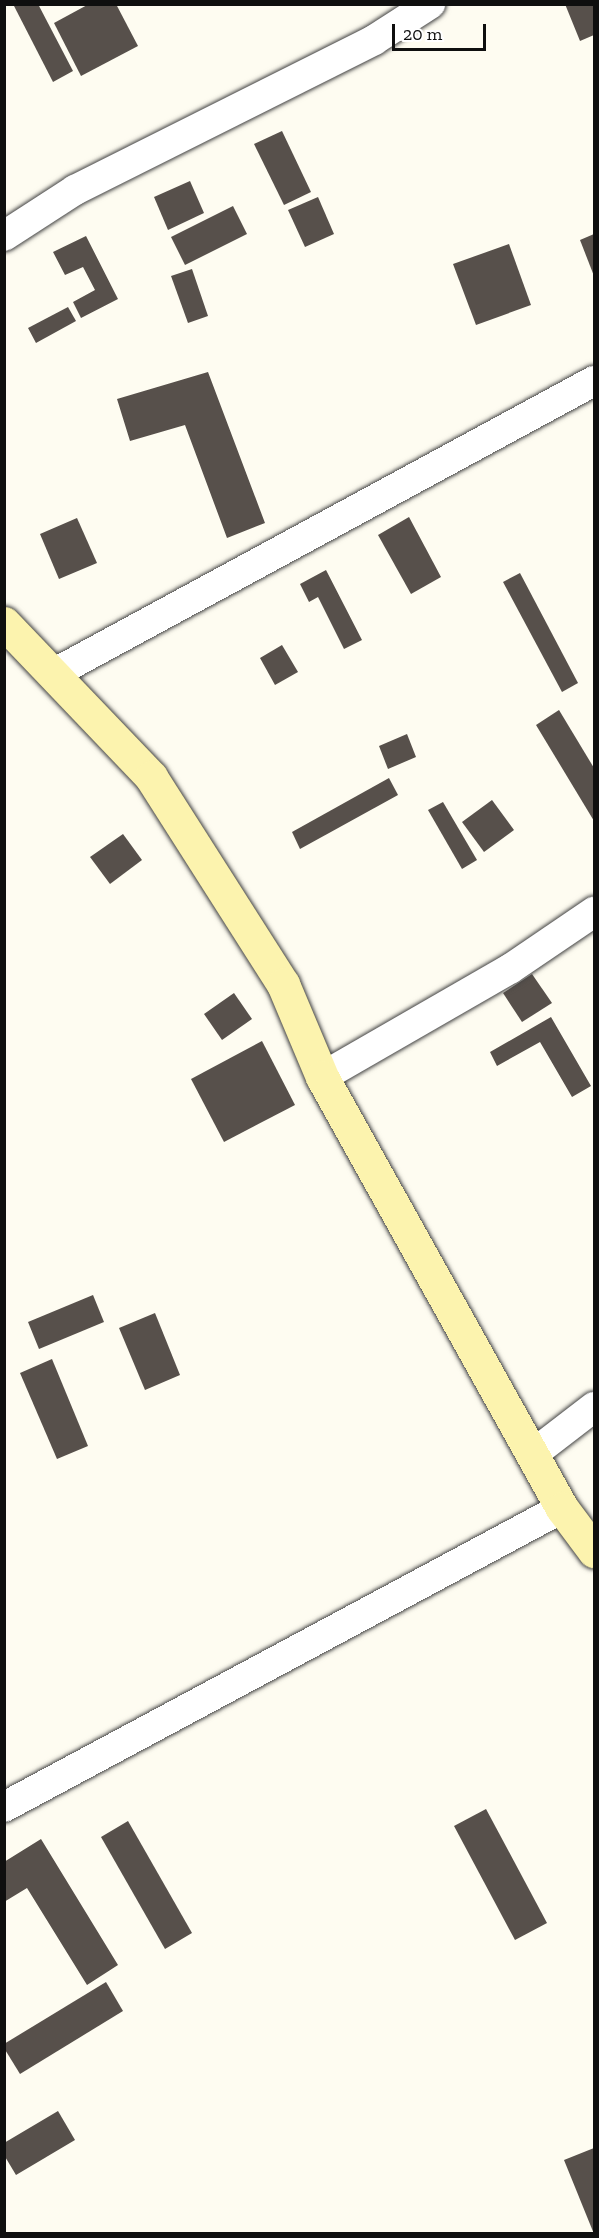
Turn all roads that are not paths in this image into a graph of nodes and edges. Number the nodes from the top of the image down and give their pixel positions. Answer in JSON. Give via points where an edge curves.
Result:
{"nodes":[{"id":1,"x":430,"y":4,"type":"edge"},
{"id":2,"x":4,"y":236,"type":"edge"},
{"id":3,"x":594,"y":381,"type":"edge"},
{"id":4,"x":4,"y":624,"type":"edge"},
{"id":5,"x":53,"y":675,"type":"junction"},
{"id":6,"x":594,"y":912,"type":"edge"},
{"id":7,"x":322,"y":1077,"type":"junction"},
{"id":8,"x":594,"y":1407,"type":"edge"},
{"id":9,"x":533,"y":1454,"type":"junction"},
{"id":10,"x":562,"y":1508,"type":"junction"},
{"id":11,"x":594,"y":1551,"type":"edge"},
{"id":12,"x":4,"y":1807,"type":"edge"}],
"edges":[{"from":1,"to":2,"type":"street","via":[[374,40],[75,190]]},
{"from":3,"to":5,"type":"street"},
{"from":4,"to":5,"type":"street"},
{"from":5,"to":7,"type":"street","via":[[152,777],[283,984]]},
{"from":6,"to":7,"type":"street","via":[[510,969]]},
{"from":7,"to":9,"type":"street"},
{"from":8,"to":9,"type":"street"},
{"from":9,"to":10,"type":"street"},
{"from":10,"to":11,"type":"street"},
{"from":10,"to":12,"type":"street"}]}
